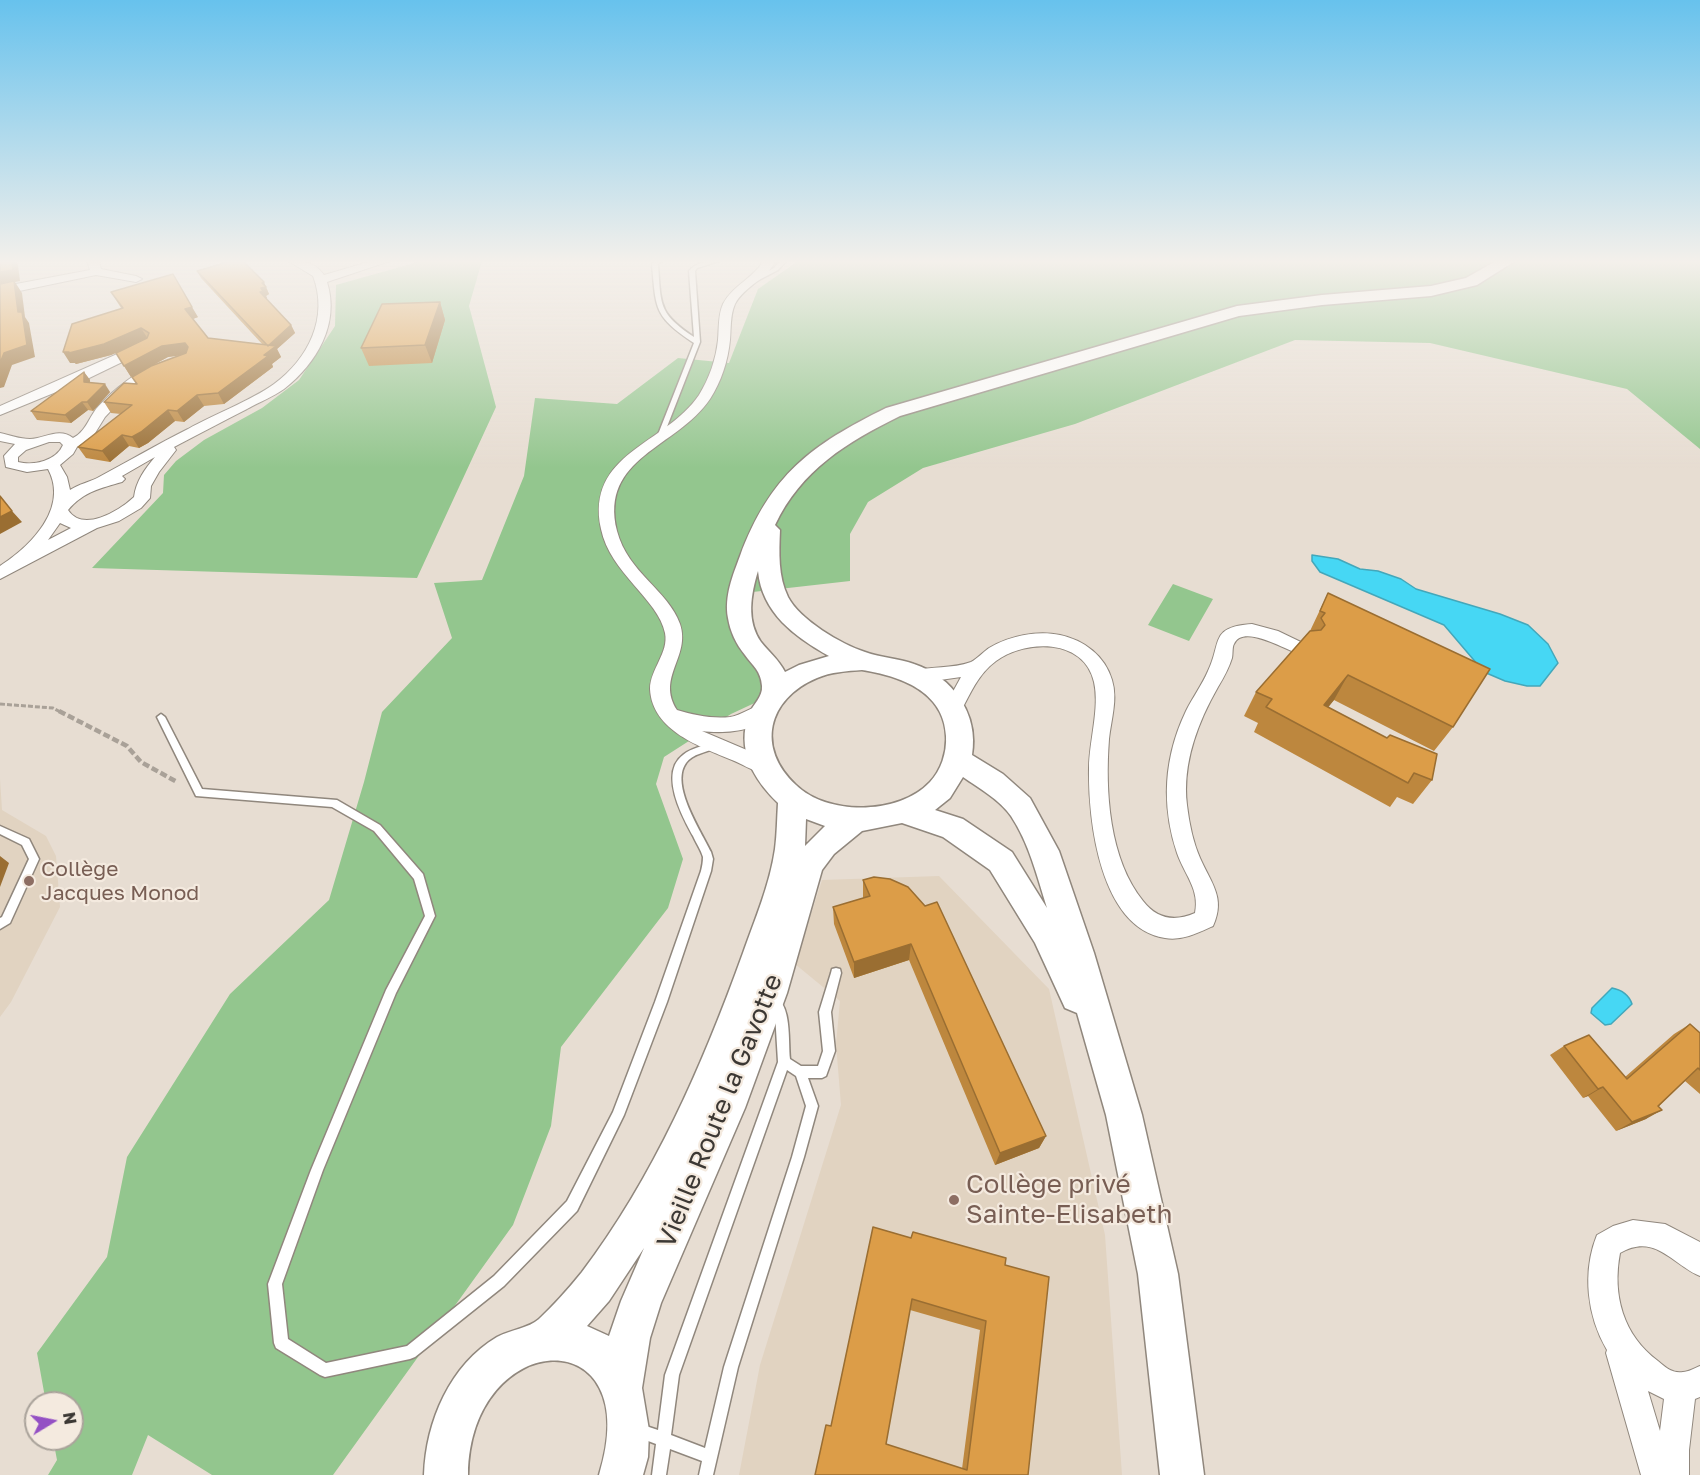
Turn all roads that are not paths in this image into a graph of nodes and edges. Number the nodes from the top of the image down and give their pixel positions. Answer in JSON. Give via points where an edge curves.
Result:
{"nodes":[{"id":1,"x":322,"y":330,"type":"edge"},
{"id":2,"x":680,"y":330,"type":"edge"},
{"id":3,"x":696,"y":330,"type":"edge"},
{"id":4,"x":725,"y":330,"type":"edge"},
{"id":5,"x":1173,"y":330,"type":"edge"},
{"id":6,"x":697,"y":342,"type":"junction"},
{"id":7,"x":147,"y":345,"type":"edge"},
{"id":8,"x":175,"y":363,"type":"edge"},
{"id":9,"x":0,"y":398,"type":"edge"},
{"id":10,"x":30,"y":399,"type":"junction"},
{"id":11,"x":0,"y":411,"type":"edge"},
{"id":12,"x":0,"y":437,"type":"edge"},
{"id":13,"x":660,"y":437,"type":"junction"},
{"id":14,"x":177,"y":441,"type":"junction"},
{"id":15,"x":29,"y":443,"type":"junction"},
{"id":16,"x":71,"y":444,"type":"junction"},
{"id":17,"x":15,"y":467,"type":"junction"},
{"id":18,"x":57,"y":469,"type":"junction"},
{"id":19,"x":0,"y":473,"type":"edge"},
{"id":20,"x":104,"y":481,"type":"junction"},
{"id":21,"x":88,"y":486,"type":"junction"},
{"id":22,"x":143,"y":486,"type":"junction"},
{"id":23,"x":778,"y":497,"type":"junction"},
{"id":24,"x":62,"y":509,"type":"junction"},
{"id":25,"x":92,"y":524,"type":"junction"},
{"id":26,"x":8,"y":566,"type":"edge"},
{"id":27,"x":1301,"y":649,"type":"edge"},
{"id":28,"x":862,"y":661,"type":"junction"},
{"id":29,"x":976,"y":667,"type":"junction"},
{"id":30,"x":919,"y":676,"type":"junction"},
{"id":31,"x":769,"y":702,"type":"junction"},
{"id":32,"x":953,"y":708,"type":"junction"},
{"id":33,"x":671,"y":716,"type":"junction"},
{"id":34,"x":160,"y":717,"type":"dead end"},
{"id":35,"x":713,"y":746,"type":"junction"},
{"id":36,"x":959,"y":761,"type":"junction"},
{"id":37,"x":761,"y":765,"type":"junction"},
{"id":38,"x":792,"y":801,"type":"junction"},
{"id":39,"x":904,"y":812,"type":"junction"},
{"id":40,"x":856,"y":820,"type":"junction"},
{"id":41,"x":0,"y":830,"type":"edge"},
{"id":42,"x":0,"y":924,"type":"edge"},
{"id":43,"x":836,"y":973,"type":"dead end"},
{"id":44,"x":770,"y":993,"type":"junction"},
{"id":45,"x":1106,"y":1057,"type":"junction"},
{"id":46,"x":784,"y":1062,"type":"junction"},
{"id":47,"x":800,"y":1072,"type":"junction"},
{"id":48,"x":1698,"y":1255,"type":"edge"},
{"id":49,"x":549,"y":1338,"type":"junction"},
{"id":50,"x":1618,"y":1345,"type":"junction"},
{"id":51,"x":1691,"y":1385,"type":"edge"},
{"id":52,"x":639,"y":1418,"type":"junction"},
{"id":53,"x":710,"y":1457,"type":"junction"},
{"id":54,"x":446,"y":1475,"type":"edge"},
{"id":55,"x":621,"y":1475,"type":"edge"},
{"id":56,"x":659,"y":1475,"type":"edge"},
{"id":57,"x":706,"y":1475,"type":"edge"},
{"id":58,"x":1182,"y":1475,"type":"edge"},
{"id":59,"x":1657,"y":1475,"type":"edge"},
{"id":60,"x":1673,"y":1475,"type":"edge"}],
"edges":[{"from":1,"to":14,"type":"street","via":[[299,368],[278,387]]},
{"from":2,"to":6,"type":"lane"},
{"from":3,"to":6,"type":"lane"},
{"from":4,"to":13,"type":"street","via":[[722,354],[703,399],[685,420]]},
{"from":5,"to":23,"type":"main road","via":[[893,412],[824,449],[793,477]]},
{"from":6,"to":13,"type":"lane"},
{"from":7,"to":10,"type":"street"},
{"from":8,"to":16,"type":"street","via":[[153,371],[124,390],[99,416],[85,438]]},
{"from":9,"to":10,"type":"street","via":[[28,393]]},
{"from":10,"to":11,"type":"street"},
{"from":12,"to":15,"type":"street"},
{"from":13,"to":33,"type":"street","via":[[616,475],[607,492],[606,512],[617,555],[665,614],[674,632],[659,688]]},
{"from":14,"to":20,"type":"street"},
{"from":14,"to":22,"type":"street"},
{"from":15,"to":16,"type":"street","via":[[56,438]]},
{"from":15,"to":17,"type":"street","via":[[11,456],[11,465]]},
{"from":16,"to":18,"type":"street"},
{"from":17,"to":18,"type":"street"},
{"from":17,"to":19,"type":"street"},
{"from":18,"to":21,"type":"street"},
{"from":18,"to":24,"type":"street"},
{"from":20,"to":21,"type":"street"},
{"from":20,"to":22,"type":"street","via":[[129,479]]},
{"from":21,"to":24,"type":"street"},
{"from":22,"to":25,"type":"street","via":[[142,498],[128,511]]},
{"from":23,"to":28,"type":"main road","via":[[767,553],[775,598],[808,634]]},
{"from":23,"to":31,"type":"main road","via":[[756,541],[740,593],[744,634],[772,670]]},
{"from":24,"to":25,"type":"street","via":[[63,518],[69,522]]},
{"from":24,"to":26,"type":"street"},
{"from":25,"to":26,"type":"street"},
{"from":27,"to":29,"type":"street","via":[[1246,629],[1233,632],[1225,641],[1226,653],[1182,746],[1176,798],[1191,862],[1204,883],[1209,904],[1205,919],[1188,928],[1166,930],[1141,917],[1120,889],[1106,851],[1099,749],[1103,679],[1093,659],[1076,647],[1052,639],[1029,640],[1006,646]]},
{"from":28,"to":30,"type":"main road","via":[[891,665]]},
{"from":28,"to":31,"type":"main road","via":[[813,669],[792,680]]},
{"from":29,"to":30,"type":"street"},
{"from":29,"to":32,"type":"street"},
{"from":30,"to":32,"type":"main road"},
{"from":31,"to":33,"type":"street","via":[[751,719],[726,725]]},
{"from":31,"to":37,"type":"main road","via":[[758,728],[756,746]]},
{"from":32,"to":36,"type":"main road","via":[[962,734]]},
{"from":33,"to":35,"type":"street","via":[[684,729]]},
{"from":34,"to":35,"type":"lane","via":[[199,793],[334,803],[377,828],[419,878],[430,916],[392,990],[317,1170],[275,1284],[281,1343],[324,1370],[410,1352],[499,1281],[572,1206],[618,1115],[706,871],[706,852],[676,783],[683,761]]},
{"from":35,"to":37,"type":"street","via":[[735,751]]},
{"from":36,"to":39,"type":"main road","via":[[939,791]]},
{"from":36,"to":45,"type":"main road","via":[[993,782],[1020,806],[1044,850],[1078,953]]},
{"from":37,"to":38,"type":"main road","via":[[773,784]]},
{"from":38,"to":40,"type":"main road","via":[[822,814]]},
{"from":38,"to":49,"type":"main road","name":"Vieille Route la Gavotte","via":[[790,849],[776,903],[740,1008],[700,1102],[649,1206],[595,1287]]},
{"from":39,"to":40,"type":"main road"},
{"from":39,"to":45,"type":"main road","via":[[953,828],[1000,861],[1046,933]]},
{"from":40,"to":44,"type":"main road","name":"Vieille Route la Gavotte","via":[[822,845],[808,867]]},
{"from":41,"to":42,"type":"lane","via":[[27,842],[34,859],[6,920]]},
{"from":43,"to":47,"type":"lane","via":[[825,1012],[829,1051],[822,1072]]},
{"from":44,"to":46,"type":"lane","via":[[781,1012]]},
{"from":44,"to":52,"type":"main road","name":"Vieille Route la Gavotte","via":[[727,1107],[641,1301],[629,1338]]},
{"from":45,"to":58,"type":"main road","via":[[1124,1115],[1158,1274]]},
{"from":46,"to":47,"type":"lane"},
{"from":46,"to":52,"type":"lane","via":[[672,1375]]},
{"from":47,"to":53,"type":"lane","via":[[812,1107],[731,1367]]},
{"from":48,"to":50,"type":"street","via":[[1649,1233],[1624,1235],[1607,1245],[1601,1266],[1602,1288]]},
{"from":49,"to":52,"type":"main road","via":[[579,1341],[604,1358]]},
{"from":49,"to":54,"type":"main road","via":[[514,1348],[483,1374],[458,1411],[446,1455]]},
{"from":50,"to":51,"type":"street","via":[[1637,1367],[1662,1383]]},
{"from":50,"to":59,"type":"street"},
{"from":51,"to":60,"type":"street","via":[[1673,1450]]},
{"from":52,"to":53,"type":"lane"},
{"from":52,"to":55,"type":"main road","name":"Vieille Route la Gavotte"},
{"from":52,"to":56,"type":"lane"},
{"from":53,"to":57,"type":"lane"}]}
